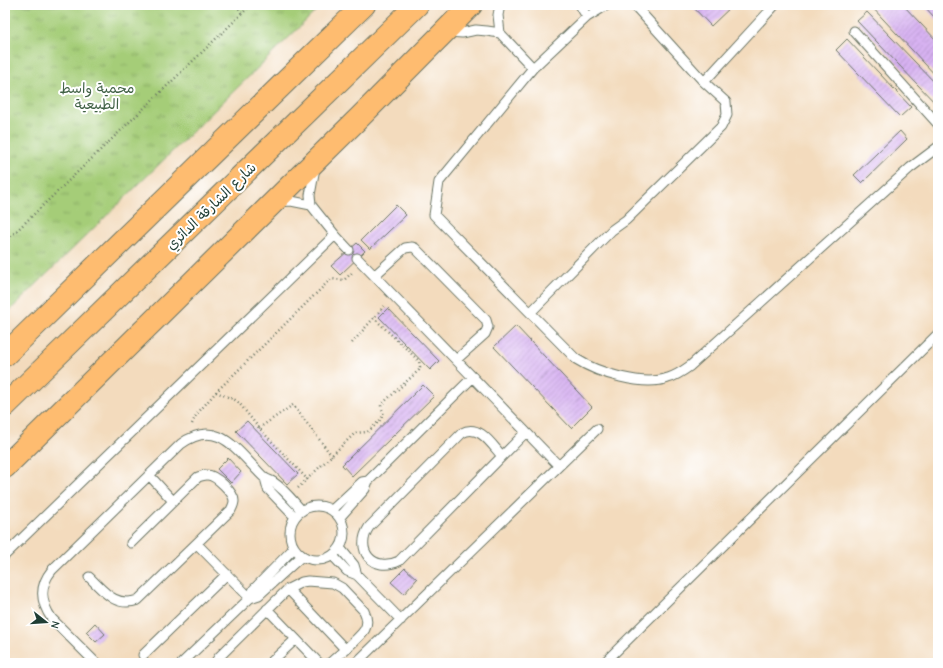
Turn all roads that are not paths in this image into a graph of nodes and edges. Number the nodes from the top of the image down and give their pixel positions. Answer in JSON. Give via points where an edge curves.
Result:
{"nodes":[{"id":1,"x":364,"y":5,"type":"edge"},
{"id":2,"x":417,"y":5,"type":"edge"},
{"id":3,"x":471,"y":5,"type":"edge"},
{"id":4,"x":500,"y":5,"type":"edge"},
{"id":5,"x":580,"y":5,"type":"edge"},
{"id":6,"x":607,"y":5,"type":"edge"},
{"id":7,"x":632,"y":5,"type":"edge"},
{"id":8,"x":775,"y":5,"type":"edge"},
{"id":9,"x":587,"y":17,"type":"junction"},
{"id":10,"x":854,"y":31,"type":"dead end"},
{"id":11,"x":444,"y":32,"type":"junction"},
{"id":12,"x":500,"y":34,"type":"junction"},
{"id":13,"x":533,"y":68,"type":"junction"},
{"id":14,"x":704,"y":82,"type":"junction"},
{"id":15,"x":938,"y":124,"type":"edge"},
{"id":16,"x":938,"y":147,"type":"edge"},
{"id":17,"x":316,"y":160,"type":"junction"},
{"id":18,"x":274,"y":202,"type":"junction"},
{"id":19,"x":311,"y":205,"type":"junction"},
{"id":20,"x":334,"y":235,"type":"junction"},
{"id":21,"x":349,"y":250,"type":"dead end"},
{"id":22,"x":360,"y":261,"type":"road end"},
{"id":23,"x":374,"y":276,"type":"junction"},
{"id":24,"x":531,"y":312,"type":"junction"},
{"id":25,"x":938,"y":334,"type":"edge"},
{"id":26,"x":5,"y":355,"type":"edge"},
{"id":27,"x":456,"y":360,"type":"junction"},
{"id":28,"x":473,"y":377,"type":"junction"},
{"id":29,"x":5,"y":406,"type":"edge"},
{"id":30,"x":597,"y":429,"type":"dead end"},
{"id":31,"x":526,"y":432,"type":"junction"},
{"id":32,"x":502,"y":456,"type":"junction"},
{"id":33,"x":559,"y":466,"type":"junction"},
{"id":34,"x":5,"y":467,"type":"edge"},
{"id":35,"x":149,"y":475,"type":"junction"},
{"id":36,"x":265,"y":478,"type":"junction"},
{"id":37,"x":368,"y":480,"type":"junction"},
{"id":38,"x":173,"y":502,"type":"junction"},
{"id":39,"x":302,"y":510,"type":"junction"},
{"id":40,"x":332,"y":510,"type":"junction"},
{"id":41,"x":295,"y":517,"type":"junction"},
{"id":42,"x":340,"y":517,"type":"junction"},
{"id":43,"x":131,"y":543,"type":"dead end"},
{"id":44,"x":197,"y":544,"type":"junction"},
{"id":45,"x":294,"y":548,"type":"junction"},
{"id":46,"x":340,"y":548,"type":"junction"},
{"id":47,"x":5,"y":555,"type":"edge"},
{"id":48,"x":302,"y":556,"type":"junction"},
{"id":49,"x":333,"y":556,"type":"junction"},
{"id":50,"x":227,"y":574,"type":"junction"},
{"id":51,"x":357,"y":575,"type":"junction"},
{"id":52,"x":89,"y":576,"type":"dead end"},
{"id":53,"x":288,"y":589,"type":"junction"},
{"id":54,"x":250,"y":598,"type":"junction"},
{"id":55,"x":267,"y":609,"type":"junction"},
{"id":56,"x":401,"y":620,"type":"junction"},
{"id":57,"x":296,"y":639,"type":"junction"},
{"id":58,"x":345,"y":649,"type":"junction"},
{"id":59,"x":143,"y":655,"type":"dead end"},
{"id":60,"x":187,"y":661,"type":"edge"},
{"id":61,"x":220,"y":661,"type":"edge"},
{"id":62,"x":96,"y":663,"type":"edge"},
{"id":63,"x":270,"y":663,"type":"edge"},
{"id":64,"x":319,"y":663,"type":"edge"},
{"id":65,"x":330,"y":663,"type":"edge"},
{"id":66,"x":356,"y":663,"type":"edge"},
{"id":67,"x":604,"y":663,"type":"edge"}],
"edges":[{"from":1,"to":26,"type":"highway"},
{"from":2,"to":29,"type":"highway","name":"شارع الشارقة الدائري"},
{"from":3,"to":11,"type":"highway"},
{"from":4,"to":12,"type":"lane"},
{"from":5,"to":9,"type":"lane"},
{"from":6,"to":9,"type":"lane"},
{"from":7,"to":14,"type":"lane"},
{"from":8,"to":14,"type":"lane"},
{"from":9,"to":13,"type":"lane"},
{"from":10,"to":15,"type":"lane"},
{"from":11,"to":12,"type":"lane","via":[[462,33],[476,30]]},
{"from":11,"to":17,"type":"highway"},
{"from":12,"to":13,"type":"lane"},
{"from":13,"to":24,"type":"lane","via":[[439,182],[434,215]]},
{"from":14,"to":24,"type":"lane","via":[[726,102],[727,115],[721,127],[626,220],[612,230]]},
{"from":16,"to":24,"type":"lane","via":[[910,168],[690,366],[668,378],[644,381],[609,374],[588,366],[576,359]]},
{"from":17,"to":18,"type":"highway"},
{"from":17,"to":19,"type":"lane"},
{"from":18,"to":19,"type":"lane","via":[[291,201]]},
{"from":18,"to":34,"type":"highway"},
{"from":19,"to":20,"type":"lane"},
{"from":20,"to":21,"type":"lane"},
{"from":20,"to":47,"type":"lane"},
{"from":22,"to":23,"type":"lane"},
{"from":23,"to":27,"type":"lane"},
{"from":23,"to":27,"type":"lane","via":[[405,248],[412,247],[486,320],[488,327],[485,334]]},
{"from":25,"to":67,"type":"lane"},
{"from":27,"to":28,"type":"lane"},
{"from":28,"to":31,"type":"lane"},
{"from":28,"to":37,"type":"lane"},
{"from":30,"to":33,"type":"lane"},
{"from":31,"to":32,"type":"lane"},
{"from":31,"to":33,"type":"lane"},
{"from":32,"to":32,"type":"lane","via":[[399,562],[378,564],[366,554],[363,540],[369,527],[462,433],[469,430],[477,431]]},
{"from":33,"to":56,"type":"lane"},
{"from":35,"to":36,"type":"lane","via":[[189,438],[206,434],[224,438]]},
{"from":35,"to":38,"type":"lane"},
{"from":35,"to":62,"type":"lane","via":[[52,570],[43,585],[43,603],[46,611]]},
{"from":36,"to":39,"type":"lane","via":[[274,482]]},
{"from":36,"to":41,"type":"lane","via":[[268,489]]},
{"from":37,"to":40,"type":"lane","via":[[360,484]]},
{"from":37,"to":42,"type":"lane","via":[[365,489]]},
{"from":38,"to":43,"type":"lane"},
{"from":38,"to":44,"type":"lane","via":[[198,477],[207,475],[216,478],[233,496],[231,510]]},
{"from":39,"to":40,"type":"lane","via":[[317,506]]},
{"from":39,"to":41,"type":"lane"},
{"from":40,"to":42,"type":"lane"},
{"from":41,"to":45,"type":"lane","via":[[290,533]]},
{"from":42,"to":46,"type":"lane","via":[[345,533]]},
{"from":44,"to":50,"type":"lane"},
{"from":44,"to":52,"type":"lane","via":[[138,600],[132,602],[124,603],[112,598]]},
{"from":45,"to":48,"type":"lane"},
{"from":45,"to":54,"type":"lane","via":[[254,589]]},
{"from":46,"to":49,"type":"lane"},
{"from":46,"to":51,"type":"lane","via":[[354,565]]},
{"from":48,"to":49,"type":"lane","via":[[318,561]]},
{"from":48,"to":54,"type":"lane","via":[[259,595]]},
{"from":49,"to":51,"type":"lane","via":[[347,571]]},
{"from":50,"to":54,"type":"lane"},
{"from":50,"to":59,"type":"lane"},
{"from":51,"to":56,"type":"lane"},
{"from":53,"to":55,"type":"lane"},
{"from":53,"to":58,"type":"lane"},
{"from":53,"to":58,"type":"lane","via":[[297,583],[308,581],[333,583],[342,588],[364,610],[367,619],[363,632]]},
{"from":54,"to":60,"type":"lane"},
{"from":55,"to":57,"type":"lane"},
{"from":55,"to":61,"type":"lane"},
{"from":56,"to":66,"type":"lane"},
{"from":57,"to":63,"type":"lane"},
{"from":57,"to":64,"type":"lane"},
{"from":58,"to":65,"type":"lane"}]}
